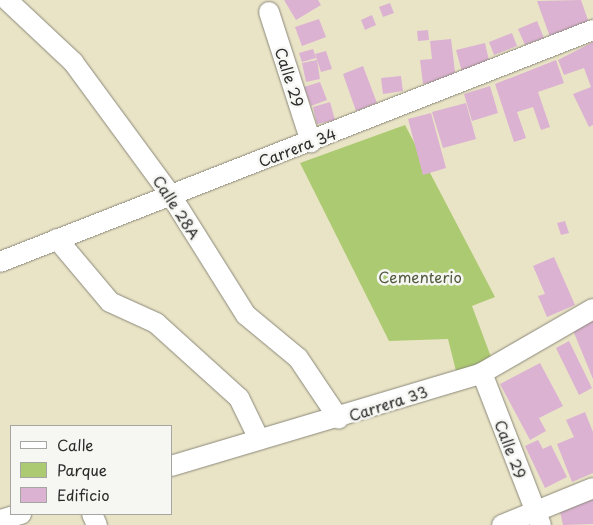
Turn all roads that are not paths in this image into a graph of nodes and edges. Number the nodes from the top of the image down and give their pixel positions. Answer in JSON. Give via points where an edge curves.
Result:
{"nodes":[{"id":1,"x":10,"y":1,"type":"edge"},
{"id":2,"x":269,"y":12,"type":"dead end"},
{"id":3,"x":593,"y":30,"type":"edge"},
{"id":4,"x":311,"y":142,"type":"junction"},
{"id":5,"x":170,"y":194,"type":"junction"},
{"id":6,"x":57,"y":239,"type":"junction"},
{"id":7,"x":0,"y":262,"type":"edge"},
{"id":8,"x":593,"y":309,"type":"edge"},
{"id":9,"x":482,"y":373,"type":"junction"},
{"id":10,"x":339,"y":419,"type":"junction"},
{"id":11,"x":259,"y":439,"type":"junction"},
{"id":12,"x":172,"y":466,"type":"edge"},
{"id":13,"x":593,"y":488,"type":"edge"},
{"id":14,"x":18,"y":515,"type":"edge"},
{"id":15,"x":538,"y":518,"type":"edge"},
{"id":16,"x":0,"y":520,"type":"edge"},
{"id":17,"x":502,"y":525,"type":"edge"}],
"edges":[{"from":1,"to":5,"type":"street","name":"Calle 28A","via":[[73,62]]},
{"from":2,"to":4,"type":"street","name":"Calle 29"},
{"from":3,"to":4,"type":"street","name":"Carrera 34"},
{"from":4,"to":5,"type":"street","name":"Carrera 34"},
{"from":5,"to":6,"type":"street","name":"Carrera 34"},
{"from":5,"to":10,"type":"street","name":"Calle 28A","via":[[246,315],[298,358]]},
{"from":6,"to":7,"type":"street","name":"Carrera 34"},
{"from":6,"to":11,"type":"street","via":[[110,302],[156,323],[239,398]]},
{"from":8,"to":9,"type":"street","name":"Carrera 33"},
{"from":9,"to":10,"type":"street","name":"Carrera 33"},
{"from":9,"to":15,"type":"street","name":"Calle 29"},
{"from":10,"to":11,"type":"street","name":"Carrera 33"},
{"from":11,"to":12,"type":"street","name":"Carrera 33"},
{"from":13,"to":15,"type":"street"},
{"from":14,"to":16,"type":"street"},
{"from":15,"to":17,"type":"street"}]}
